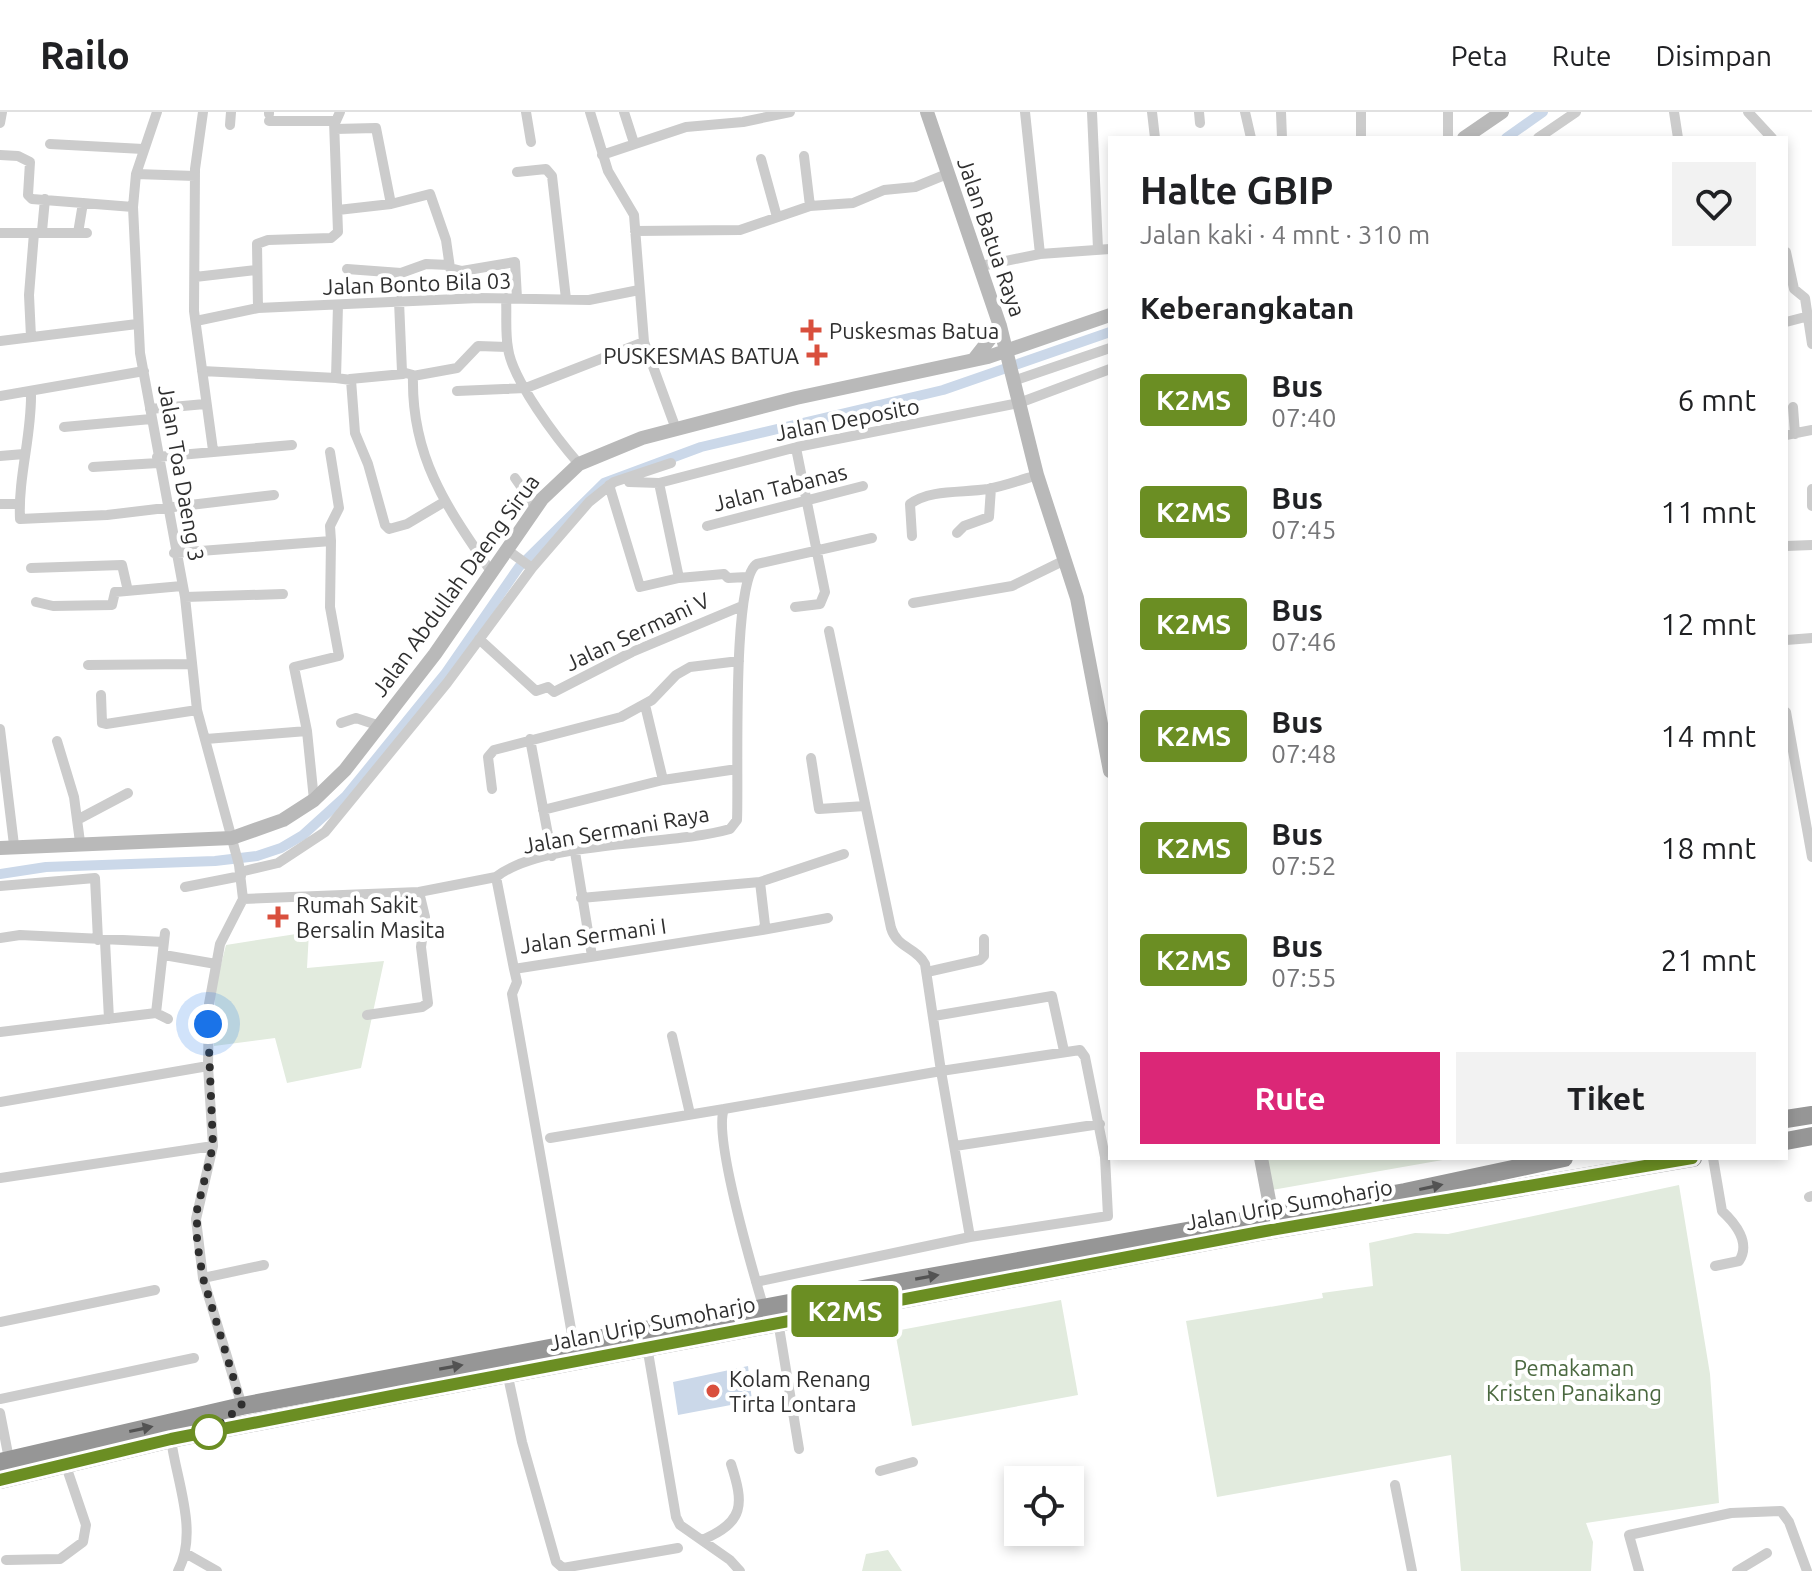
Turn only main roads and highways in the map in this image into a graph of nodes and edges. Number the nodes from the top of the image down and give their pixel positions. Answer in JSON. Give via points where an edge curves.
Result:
{"nodes":[{"id":1,"x":927,"y":112,"type":"edge"},
{"id":2,"x":1502,"y":112,"type":"edge"},
{"id":3,"x":1467,"y":136,"type":"edge"},
{"id":4,"x":1108,"y":316,"type":"edge"},
{"id":5,"x":1000,"y":326,"type":"junction"},
{"id":6,"x":1008,"y":354,"type":"junction"},
{"id":7,"x":971,"y":361,"type":"junction"},
{"id":8,"x":1108,"y":761,"type":"edge"},
{"id":9,"x":7,"y":847,"type":"edge"},
{"id":10,"x":1812,"y":1115,"type":"edge"},
{"id":11,"x":1788,"y":1119,"type":"edge"},
{"id":12,"x":1812,"y":1136,"type":"edge"},
{"id":13,"x":1788,"y":1141,"type":"edge"},
{"id":14,"x":1261,"y":1160,"type":"edge"},
{"id":15,"x":1555,"y":1160,"type":"edge"},
{"id":16,"x":1681,"y":1160,"type":"edge"},
{"id":17,"x":1272,"y":1216,"type":"junction"},
{"id":18,"x":1147,"y":1247,"type":"junction"},
{"id":19,"x":646,"y":1341,"type":"junction"},
{"id":20,"x":506,"y":1366,"type":"junction"},
{"id":21,"x":335,"y":1399,"type":"junction"},
{"id":22,"x":5,"y":1469,"type":"edge"}],
"edges":[{"from":1,"to":5,"type":"main road","name":"Jalan Batua Raya"},
{"from":2,"to":3,"type":"main road"},
{"from":4,"to":6,"type":"main road","name":"Jalan Abdullah Daeng Sirua"},
{"from":5,"to":6,"type":"main road","name":"Jalan Batua Raya"},
{"from":5,"to":7,"type":"main road"},
{"from":6,"to":7,"type":"main road","name":"Jalan Abdullah Daeng Sirua"},
{"from":6,"to":8,"type":"main road","name":"Jalan Batua Raya","via":[[1037,475],[1083,622]]},
{"from":7,"to":9,"type":"main road","name":"Jalan Abdullah Daeng Sirua","via":[[676,429],[579,464],[551,488],[345,770],[283,820],[233,841]]},
{"from":10,"to":11,"type":"highway"},
{"from":12,"to":13,"type":"highway"},
{"from":14,"to":17,"type":"main road"},
{"from":17,"to":15,"type":"highway","name":"Jalan Urip Sumoharjo","one_way":true},
{"from":16,"to":18,"type":"highway","name":"Jalan Urip Sumoharjo"},
{"from":17,"to":18,"type":"highway","name":"Jalan Urip Sumoharjo"},
{"from":18,"to":19,"type":"highway","name":"Jalan Urip Sumoharjo"},
{"from":19,"to":20,"type":"highway","name":"Jalan Urip Sumoharjo"},
{"from":19,"to":20,"type":"highway","name":"Jalan Urip Sumoharjo","via":[[574,1346]]},
{"from":20,"to":21,"type":"highway","name":"Jalan Urip Sumoharjo"},
{"from":21,"to":22,"type":"highway","name":"Jalan Urip Sumoharjo","via":[[65,1463]]},
{"from":22,"to":21,"type":"highway","name":"Jalan Urip Sumoharjo","one_way":true,"via":[[242,1406]]}]}
